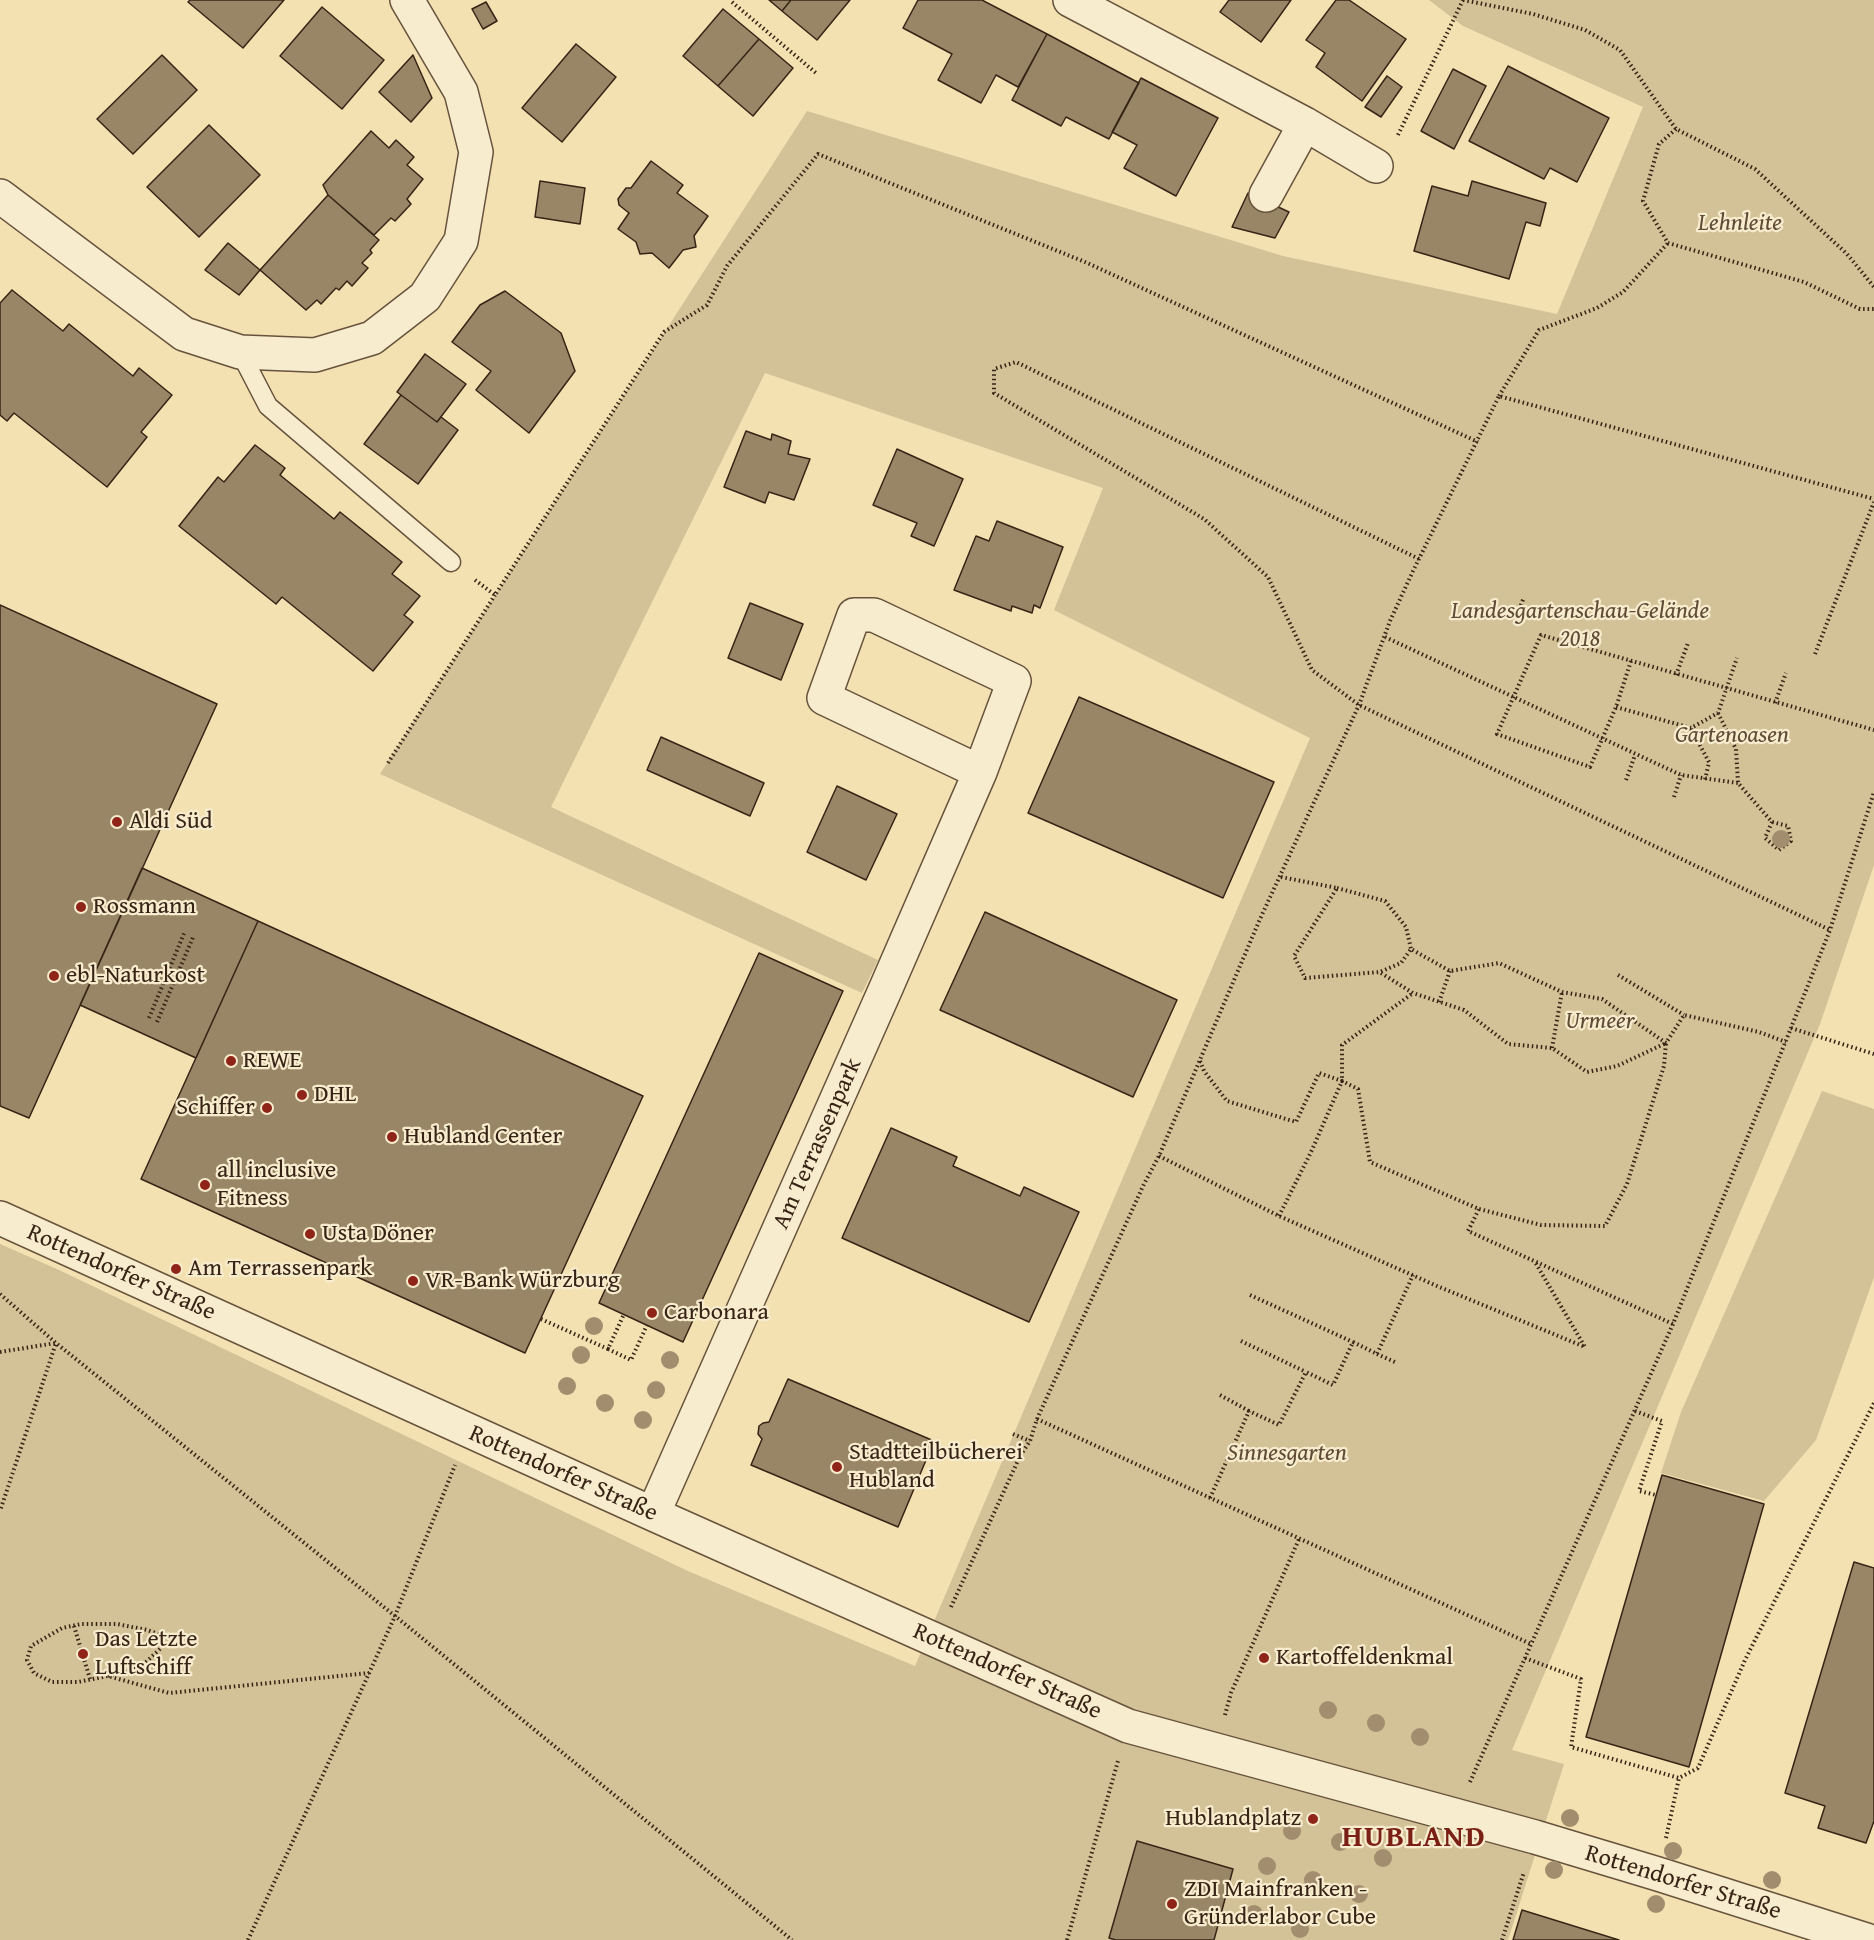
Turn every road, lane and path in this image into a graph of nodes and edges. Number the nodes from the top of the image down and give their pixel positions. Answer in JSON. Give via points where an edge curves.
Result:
{"nodes":[{"id":1,"x":407,"y":0,"type":"edge"},
{"id":2,"x":1070,"y":0,"type":"edge"},
{"id":3,"x":1463,"y":0,"type":"edge"},
{"id":4,"x":732,"y":2,"type":"dead end"},
{"id":5,"x":816,"y":73,"type":"dead end"},
{"id":6,"x":1305,"y":124,"type":"junction"},
{"id":7,"x":1676,"y":129,"type":"junction"},
{"id":8,"x":1376,"y":166,"type":"joint"},
{"id":9,"x":1266,"y":195,"type":"dead end"},
{"id":10,"x":0,"y":196,"type":"edge"},
{"id":11,"x":1668,"y":243,"type":"junction"},
{"id":12,"x":1874,"y":287,"type":"edge"},
{"id":13,"x":1874,"y":309,"type":"edge"},
{"id":14,"x":240,"y":352,"type":"junction"},
{"id":15,"x":1499,"y":396,"type":"junction"},
{"id":16,"x":1478,"y":442,"type":"junction"},
{"id":17,"x":1874,"y":500,"type":"edge"},
{"id":18,"x":1419,"y":558,"type":"junction"},
{"id":19,"x":451,"y":562,"type":"joint"},
{"id":20,"x":495,"y":595,"type":"junction"},
{"id":21,"x":1524,"y":597,"type":"dead end"},
{"id":22,"x":1516,"y":618,"type":"dead end"},
{"id":23,"x":1385,"y":637,"type":"junction"},
{"id":24,"x":1688,"y":643,"type":"dead end"},
{"id":25,"x":1815,"y":654,"type":"dead end"},
{"id":26,"x":1737,"y":658,"type":"dead end"},
{"id":27,"x":1632,"y":662,"type":"junction"},
{"id":28,"x":1786,"y":673,"type":"dead end"},
{"id":29,"x":1676,"y":675,"type":"junction"},
{"id":30,"x":1726,"y":688,"type":"junction"},
{"id":31,"x":1513,"y":696,"type":"junction"},
{"id":32,"x":1775,"y":703,"type":"junction"},
{"id":33,"x":1359,"y":705,"type":"junction"},
{"id":34,"x":1616,"y":707,"type":"junction"},
{"id":35,"x":1718,"y":712,"type":"junction"},
{"id":36,"x":1691,"y":728,"type":"junction"},
{"id":37,"x":1874,"y":729,"type":"edge"},
{"id":38,"x":1601,"y":738,"type":"junction"},
{"id":39,"x":1635,"y":755,"type":"junction"},
{"id":40,"x":388,"y":763,"type":"dead end"},
{"id":41,"x":980,"y":772,"type":"junction"},
{"id":42,"x":1682,"y":775,"type":"junction"},
{"id":43,"x":1626,"y":780,"type":"dead end"},
{"id":44,"x":1705,"y":780,"type":"junction"},
{"id":45,"x":1738,"y":783,"type":"junction"},
{"id":46,"x":1874,"y":792,"type":"edge"},
{"id":47,"x":1674,"y":797,"type":"dead end"},
{"id":48,"x":1772,"y":822,"type":"junction"},
{"id":49,"x":1281,"y":877,"type":"junction"},
{"id":50,"x":1337,"y":888,"type":"junction"},
{"id":51,"x":1830,"y":930,"type":"junction"},
{"id":52,"x":185,"y":931,"type":"dead end"},
{"id":53,"x":194,"y":935,"type":"dead end"},
{"id":54,"x":1411,"y":949,"type":"junction"},
{"id":55,"x":1450,"y":971,"type":"junction"},
{"id":56,"x":1380,"y":972,"type":"junction"},
{"id":57,"x":1618,"y":975,"type":"dead end"},
{"id":58,"x":1562,"y":992,"type":"junction"},
{"id":59,"x":1413,"y":993,"type":"junction"},
{"id":60,"x":1439,"y":1002,"type":"junction"},
{"id":61,"x":1684,"y":1015,"type":"junction"},
{"id":62,"x":149,"y":1018,"type":"dead end"},
{"id":63,"x":157,"y":1022,"type":"dead end"},
{"id":64,"x":1791,"y":1028,"type":"junction"},
{"id":65,"x":1786,"y":1042,"type":"junction"},
{"id":66,"x":1666,"y":1043,"type":"junction"},
{"id":67,"x":1552,"y":1048,"type":"junction"},
{"id":68,"x":1874,"y":1054,"type":"edge"},
{"id":69,"x":1199,"y":1060,"type":"junction"},
{"id":70,"x":1342,"y":1081,"type":"junction"},
{"id":71,"x":1159,"y":1156,"type":"junction"},
{"id":72,"x":1479,"y":1209,"type":"junction"},
{"id":73,"x":1279,"y":1216,"type":"junction"},
{"id":74,"x":0,"y":1218,"type":"edge"},
{"id":75,"x":1534,"y":1262,"type":"junction"},
{"id":76,"x":1413,"y":1275,"type":"junction"},
{"id":77,"x":0,"y":1294,"type":"edge"},
{"id":78,"x":1250,"y":1295,"type":"dead end"},
{"id":79,"x":624,"y":1314,"type":"dead end"},
{"id":80,"x":541,"y":1319,"type":"dead end"},
{"id":81,"x":1673,"y":1324,"type":"junction"},
{"id":82,"x":647,"y":1325,"type":"dead end"},
{"id":83,"x":1241,"y":1341,"type":"dead end"},
{"id":84,"x":1353,"y":1342,"type":"junction"},
{"id":85,"x":56,"y":1343,"type":"junction"},
{"id":86,"x":608,"y":1349,"type":"junction"},
{"id":87,"x":0,"y":1352,"type":"edge"},
{"id":88,"x":1377,"y":1354,"type":"junction"},
{"id":89,"x":1397,"y":1363,"type":"dead end"},
{"id":90,"x":1306,"y":1372,"type":"junction"},
{"id":91,"x":1220,"y":1395,"type":"dead end"},
{"id":92,"x":1874,"y":1403,"type":"edge"},
{"id":93,"x":1249,"y":1411,"type":"junction"},
{"id":94,"x":1635,"y":1411,"type":"junction"},
{"id":95,"x":1037,"y":1419,"type":"junction"},
{"id":96,"x":468,"y":1431,"type":"junction"},
{"id":97,"x":1013,"y":1434,"type":"dead end"},
{"id":98,"x":1030,"y":1441,"type":"junction"},
{"id":99,"x":1656,"y":1495,"type":"dead end"},
{"id":100,"x":1210,"y":1498,"type":"junction"},
{"id":101,"x":0,"y":1511,"type":"edge"},
{"id":102,"x":653,"y":1514,"type":"junction"},
{"id":103,"x":1299,"y":1539,"type":"junction"},
{"id":104,"x":395,"y":1616,"type":"junction"},
{"id":105,"x":74,"y":1626,"type":"junction"},
{"id":106,"x":936,"y":1640,"type":"junction"},
{"id":107,"x":1531,"y":1644,"type":"junction"},
{"id":108,"x":1525,"y":1658,"type":"junction"},
{"id":109,"x":369,"y":1673,"type":"junction"},
{"id":110,"x":108,"y":1676,"type":"junction"},
{"id":111,"x":90,"y":1679,"type":"junction"},
{"id":112,"x":1128,"y":1726,"type":"junction"},
{"id":113,"x":1215,"y":1751,"type":"junction"},
{"id":114,"x":1680,"y":1778,"type":"junction"},
{"id":115,"x":1455,"y":1815,"type":"junction"},
{"id":116,"x":1535,"y":1837,"type":"junction"},
{"id":117,"x":1658,"y":1874,"type":"junction"},
{"id":118,"x":248,"y":1940,"type":"edge"},
{"id":119,"x":792,"y":1940,"type":"edge"},
{"id":120,"x":1067,"y":1940,"type":"edge"},
{"id":121,"x":1502,"y":1940,"type":"edge"},
{"id":122,"x":1866,"y":1940,"type":"edge"}],
"edges":[{"from":1,"to":14,"type":"street","via":[[461,92],[476,152],[461,241],[424,297],[372,338],[315,355]]},
{"from":2,"to":6,"type":"street"},
{"from":3,"to":7,"type":"path","via":[[1586,30],[1620,50]]},
{"from":3,"to":8,"type":"path","via":[[1385,163]]},
{"from":4,"to":5,"type":"path"},
{"from":6,"to":8,"type":"street"},
{"from":6,"to":9,"type":"street"},
{"from":7,"to":11,"type":"path","via":[[1659,144],[1643,201]]},
{"from":7,"to":12,"type":"path","via":[[1755,169],[1847,254]]},
{"from":10,"to":14,"type":"street","via":[[184,334]]},
{"from":11,"to":13,"type":"path","via":[[1804,282],[1860,309]]},
{"from":11,"to":15,"type":"path","via":[[1623,292],[1598,308],[1539,330]]},
{"from":14,"to":19,"type":"lane","via":[[267,406]]},
{"from":15,"to":16,"type":"path"},
{"from":15,"to":17,"type":"path"},
{"from":16,"to":18,"type":"path"},
{"from":16,"to":20,"type":"path","via":[[1085,262],[818,154],[727,266],[707,305],[664,332]]},
{"from":17,"to":25,"type":"path"},
{"from":18,"to":23,"type":"path"},
{"from":18,"to":33,"type":"path","via":[[1016,362],[994,369],[994,393],[1204,519],[1268,577],[1312,670]]},
{"from":19,"to":20,"type":"path"},
{"from":20,"to":40,"type":"path"},
{"from":21,"to":22,"type":"path"},
{"from":23,"to":31,"type":"path"},
{"from":23,"to":33,"type":"path"},
{"from":24,"to":29,"type":"path"},
{"from":26,"to":30,"type":"path"},
{"from":27,"to":29,"type":"path"},
{"from":27,"to":31,"type":"path","via":[[1541,635]]},
{"from":27,"to":34,"type":"path"},
{"from":28,"to":32,"type":"path"},
{"from":29,"to":30,"type":"path"},
{"from":30,"to":32,"type":"path"},
{"from":30,"to":35,"type":"path"},
{"from":31,"to":38,"type":"path"},
{"from":31,"to":38,"type":"path","via":[[1497,734],[1590,766]]},
{"from":32,"to":37,"type":"path"},
{"from":33,"to":49,"type":"path"},
{"from":33,"to":51,"type":"path"},
{"from":34,"to":36,"type":"path"},
{"from":34,"to":38,"type":"path"},
{"from":35,"to":36,"type":"path"},
{"from":35,"to":45,"type":"path","via":[[1736,749]]},
{"from":36,"to":44,"type":"path","via":[[1709,762]]},
{"from":38,"to":39,"type":"path"},
{"from":39,"to":42,"type":"path"},
{"from":39,"to":43,"type":"path"},
{"from":41,"to":41,"type":"street","name":"Am Terrassenpark","via":[[1014,681],[874,615],[854,615],[824,698]]},
{"from":41,"to":102,"type":"street","name":"Am Terrassenpark"},
{"from":42,"to":44,"type":"path"},
{"from":42,"to":47,"type":"path"},
{"from":44,"to":45,"type":"path"},
{"from":45,"to":48,"type":"path"},
{"from":46,"to":51,"type":"path"},
{"from":48,"to":48,"type":"path","via":[[1788,826],[1791,841],[1779,850],[1765,838]]},
{"from":49,"to":50,"type":"path"},
{"from":49,"to":69,"type":"path"},
{"from":50,"to":54,"type":"path","via":[[1385,901],[1406,927]]},
{"from":50,"to":56,"type":"path","via":[[1294,956],[1305,978]]},
{"from":51,"to":64,"type":"path"},
{"from":52,"to":62,"type":"path"},
{"from":53,"to":63,"type":"path"},
{"from":54,"to":55,"type":"path"},
{"from":54,"to":56,"type":"path","via":[[1401,963]]},
{"from":55,"to":58,"type":"path","via":[[1499,963]]},
{"from":55,"to":60,"type":"path"},
{"from":56,"to":59,"type":"path"},
{"from":57,"to":61,"type":"path"},
{"from":58,"to":66,"type":"path","via":[[1602,999]]},
{"from":58,"to":67,"type":"path"},
{"from":59,"to":60,"type":"path"},
{"from":59,"to":70,"type":"path","via":[[1342,1045]]},
{"from":60,"to":67,"type":"path","via":[[1464,1010],[1508,1044]]},
{"from":61,"to":65,"type":"path"},
{"from":61,"to":66,"type":"path"},
{"from":64,"to":65,"type":"path"},
{"from":64,"to":68,"type":"path"},
{"from":65,"to":81,"type":"path"},
{"from":66,"to":67,"type":"path","via":[[1617,1066],[1587,1072]]},
{"from":66,"to":72,"type":"path","via":[[1664,1066],[1627,1184],[1605,1226],[1541,1225]]},
{"from":69,"to":70,"type":"path","via":[[1227,1101],[1296,1122],[1319,1073]]},
{"from":69,"to":71,"type":"path"},
{"from":70,"to":72,"type":"path","via":[[1358,1089],[1370,1162]]},
{"from":70,"to":73,"type":"path"},
{"from":71,"to":73,"type":"path"},
{"from":71,"to":95,"type":"path"},
{"from":72,"to":75,"type":"path","via":[[1468,1231]]},
{"from":73,"to":76,"type":"path"},
{"from":74,"to":96,"type":"street","name":"Rottendorfer Straße"},
{"from":75,"to":76,"type":"path","via":[[1585,1347]]},
{"from":75,"to":81,"type":"path"},
{"from":76,"to":88,"type":"path"},
{"from":77,"to":85,"type":"path"},
{"from":78,"to":84,"type":"path"},
{"from":79,"to":86,"type":"path"},
{"from":80,"to":86,"type":"path"},
{"from":81,"to":94,"type":"path"},
{"from":82,"to":86,"type":"path","via":[[631,1360]]},
{"from":83,"to":90,"type":"path"},
{"from":84,"to":88,"type":"path"},
{"from":84,"to":90,"type":"path","via":[[1333,1385]]},
{"from":85,"to":87,"type":"path"},
{"from":85,"to":101,"type":"path"},
{"from":85,"to":104,"type":"path"},
{"from":88,"to":89,"type":"path"},
{"from":90,"to":93,"type":"path","via":[[1279,1425]]},
{"from":91,"to":93,"type":"path"},
{"from":92,"to":114,"type":"path","via":[[1745,1660],[1698,1768]]},
{"from":93,"to":100,"type":"path"},
{"from":94,"to":99,"type":"path","via":[[1662,1421],[1639,1491]]},
{"from":94,"to":107,"type":"path"},
{"from":95,"to":98,"type":"path"},
{"from":95,"to":100,"type":"path"},
{"from":96,"to":102,"type":"street","name":"Rottendorfer Straße"},
{"from":96,"to":104,"type":"path"},
{"from":97,"to":98,"type":"path"},
{"from":98,"to":106,"type":"path"},
{"from":100,"to":103,"type":"path"},
{"from":102,"to":106,"type":"street","name":"Rottendorfer Straße"},
{"from":103,"to":107,"type":"path"},
{"from":103,"to":113,"type":"path","via":[[1231,1693]]},
{"from":104,"to":109,"type":"path"},
{"from":104,"to":119,"type":"path"},
{"from":105,"to":110,"type":"path","via":[[117,1624],[161,1635],[161,1648],[144,1664]]},
{"from":105,"to":111,"type":"path"},
{"from":105,"to":111,"type":"path","via":[[62,1628],[31,1646],[27,1660],[34,1673],[52,1682]]},
{"from":106,"to":112,"type":"street","name":"Rottendorfer Straße"},
{"from":107,"to":108,"type":"path"},
{"from":108,"to":114,"type":"path","via":[[1581,1679],[1571,1746]]},
{"from":108,"to":115,"type":"path"},
{"from":109,"to":110,"type":"path","via":[[169,1693]]},
{"from":109,"to":118,"type":"path"},
{"from":110,"to":111,"type":"path"},
{"from":112,"to":113,"type":"street"},
{"from":112,"to":120,"type":"path"},
{"from":113,"to":115,"type":"street"},
{"from":114,"to":117,"type":"path"},
{"from":115,"to":116,"type":"street"},
{"from":116,"to":117,"type":"street","name":"Rottendorfer Straße"},
{"from":116,"to":121,"type":"path"},
{"from":117,"to":122,"type":"street","name":"Rottendorfer Straße"}]}
